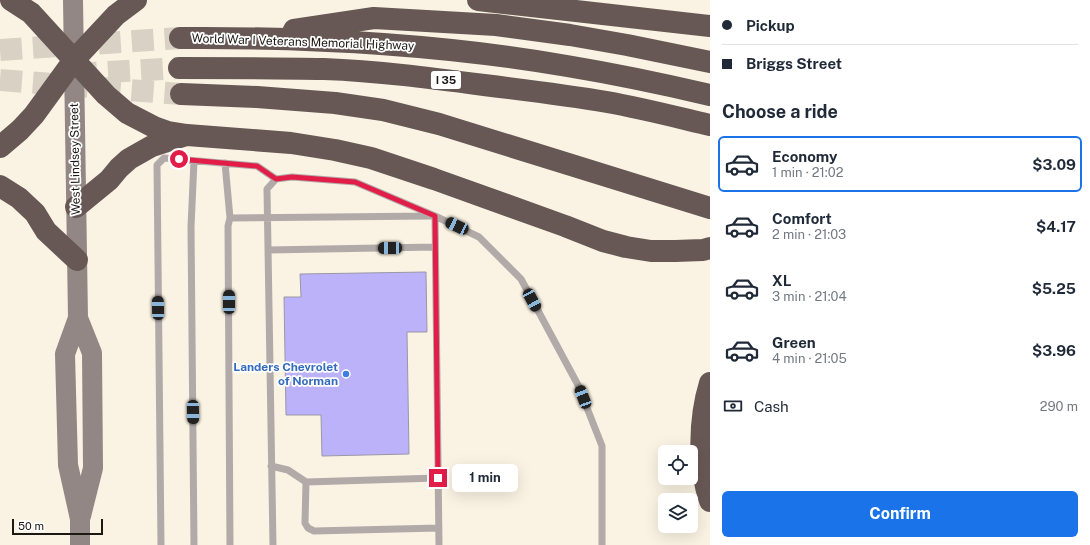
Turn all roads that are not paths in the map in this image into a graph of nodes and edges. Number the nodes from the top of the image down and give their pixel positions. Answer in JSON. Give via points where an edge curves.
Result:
{"nodes":[{"id":1,"x":11,"y":0,"type":"edge"},
{"id":2,"x":73,"y":0,"type":"edge"},
{"id":3,"x":136,"y":0,"type":"edge"},
{"id":4,"x":478,"y":0,"type":"edge"},
{"id":5,"x":710,"y":26,"type":"edge"},
{"id":6,"x":242,"y":37,"type":"junction"},
{"id":7,"x":180,"y":38,"type":"tunnel mouth"},
{"id":8,"x":74,"y":60,"type":"junction"},
{"id":9,"x":710,"y":62,"type":"edge"},
{"id":10,"x":179,"y":68,"type":"tunnel mouth"},
{"id":11,"x":181,"y":94,"type":"tunnel mouth"},
{"id":12,"x":710,"y":95,"type":"edge"},
{"id":13,"x":710,"y":125,"type":"edge"},
{"id":14,"x":187,"y":135,"type":"junction"},
{"id":15,"x":0,"y":147,"type":"edge"},
{"id":16,"x":194,"y":161,"type":"junction"},
{"id":17,"x":225,"y":163,"type":"junction"},
{"id":18,"x":276,"y":179,"type":"junction"},
{"id":19,"x":0,"y":186,"type":"edge"},
{"id":20,"x":76,"y":207,"type":"junction"},
{"id":21,"x":710,"y":208,"type":"edge"},
{"id":22,"x":435,"y":216,"type":"junction"},
{"id":23,"x":267,"y":217,"type":"junction"},
{"id":24,"x":230,"y":218,"type":"junction"},
{"id":25,"x":436,"y":247,"type":"junction"},
{"id":26,"x":710,"y":248,"type":"edge"},
{"id":27,"x":268,"y":250,"type":"junction"},
{"id":28,"x":77,"y":260,"type":"junction"},
{"id":29,"x":78,"y":318,"type":"junction"},
{"id":30,"x":710,"y":383,"type":"edge"},
{"id":31,"x":271,"y":466,"type":"junction"},
{"id":32,"x":438,"y":478,"type":"junction"},
{"id":33,"x":306,"y":482,"type":"junction"},
{"id":34,"x":710,"y":501,"type":"edge"},
{"id":35,"x":80,"y":519,"type":"junction"},
{"id":36,"x":438,"y":528,"type":"junction"},
{"id":37,"x":80,"y":545,"type":"edge"},
{"id":38,"x":160,"y":545,"type":"edge"},
{"id":39,"x":194,"y":545,"type":"edge"},
{"id":40,"x":230,"y":545,"type":"edge"},
{"id":41,"x":273,"y":545,"type":"edge"},
{"id":42,"x":439,"y":545,"type":"edge"},
{"id":43,"x":602,"y":545,"type":"edge"}],
"edges":[{"from":1,"to":8,"type":"highway","via":[[31,12]]},
{"from":2,"to":8,"type":"main road","name":"West Lindsey Street"},
{"from":3,"to":8,"type":"highway","via":[[116,15]]},
{"from":4,"to":5,"type":"highway"},
{"from":6,"to":7,"type":"highway","name":"World War I Veterans Memorial Highway"},
{"from":6,"to":9,"type":"highway","via":[[382,18],[496,25],[627,45]]},
{"from":6,"to":12,"type":"highway","name":"World War I Veterans Memorial Highway","via":[[360,42],[488,54],[567,66]]},
{"from":8,"to":14,"type":"highway","via":[[106,95],[128,113],[154,128]]},
{"from":8,"to":15,"type":"highway","via":[[34,115]]},
{"from":8,"to":20,"type":"main road","name":"West Lindsey Street"},
{"from":10,"to":13,"type":"highway","number":"I 35","via":[[325,69],[444,80],[607,102]]},
{"from":11,"to":21,"type":"highway","via":[[335,103],[383,110],[439,124]]},
{"from":14,"to":20,"type":"highway","via":[[152,146],[129,159],[109,180]]},
{"from":14,"to":26,"type":"highway","via":[[291,143],[371,158],[626,247],[675,252]]},
{"from":16,"to":17,"type":"lane"},
{"from":16,"to":38,"type":"lane","via":[[164,158],[157,165]]},
{"from":16,"to":39,"type":"lane"},
{"from":17,"to":18,"type":"lane","via":[[257,166]]},
{"from":17,"to":24,"type":"lane"},
{"from":18,"to":22,"type":"lane","via":[[292,177],[355,182]]},
{"from":18,"to":23,"type":"lane","via":[[267,189]]},
{"from":19,"to":28,"type":"highway","via":[[20,198],[35,213],[46,231]]},
{"from":20,"to":28,"type":"main road","name":"West Lindsey Street"},
{"from":22,"to":23,"type":"lane"},
{"from":22,"to":25,"type":"lane"},
{"from":22,"to":43,"type":"lane","via":[[479,237],[521,279],[578,385],[602,446]]},
{"from":23,"to":24,"type":"lane"},
{"from":23,"to":27,"type":"lane"},
{"from":24,"to":40,"type":"lane"},
{"from":25,"to":27,"type":"lane"},
{"from":25,"to":32,"type":"lane"},
{"from":27,"to":31,"type":"lane"},
{"from":28,"to":29,"type":"main road","name":"West Lindsey Street"},
{"from":29,"to":35,"type":"main road","name":"West Lindsey Street","via":[[65,354],[68,465]]},
{"from":29,"to":35,"type":"main road","name":"West Lindsey Street","via":[[92,353],[93,468]]},
{"from":30,"to":34,"type":"highway","via":[[704,414],[702,464]]},
{"from":31,"to":33,"type":"lane","via":[[288,470]]},
{"from":31,"to":41,"type":"lane"},
{"from":32,"to":33,"type":"lane"},
{"from":32,"to":36,"type":"lane"},
{"from":33,"to":36,"type":"lane","via":[[305,523],[314,531]]},
{"from":35,"to":37,"type":"main road","name":"West Lindsey Street"},
{"from":36,"to":42,"type":"lane"}]}
